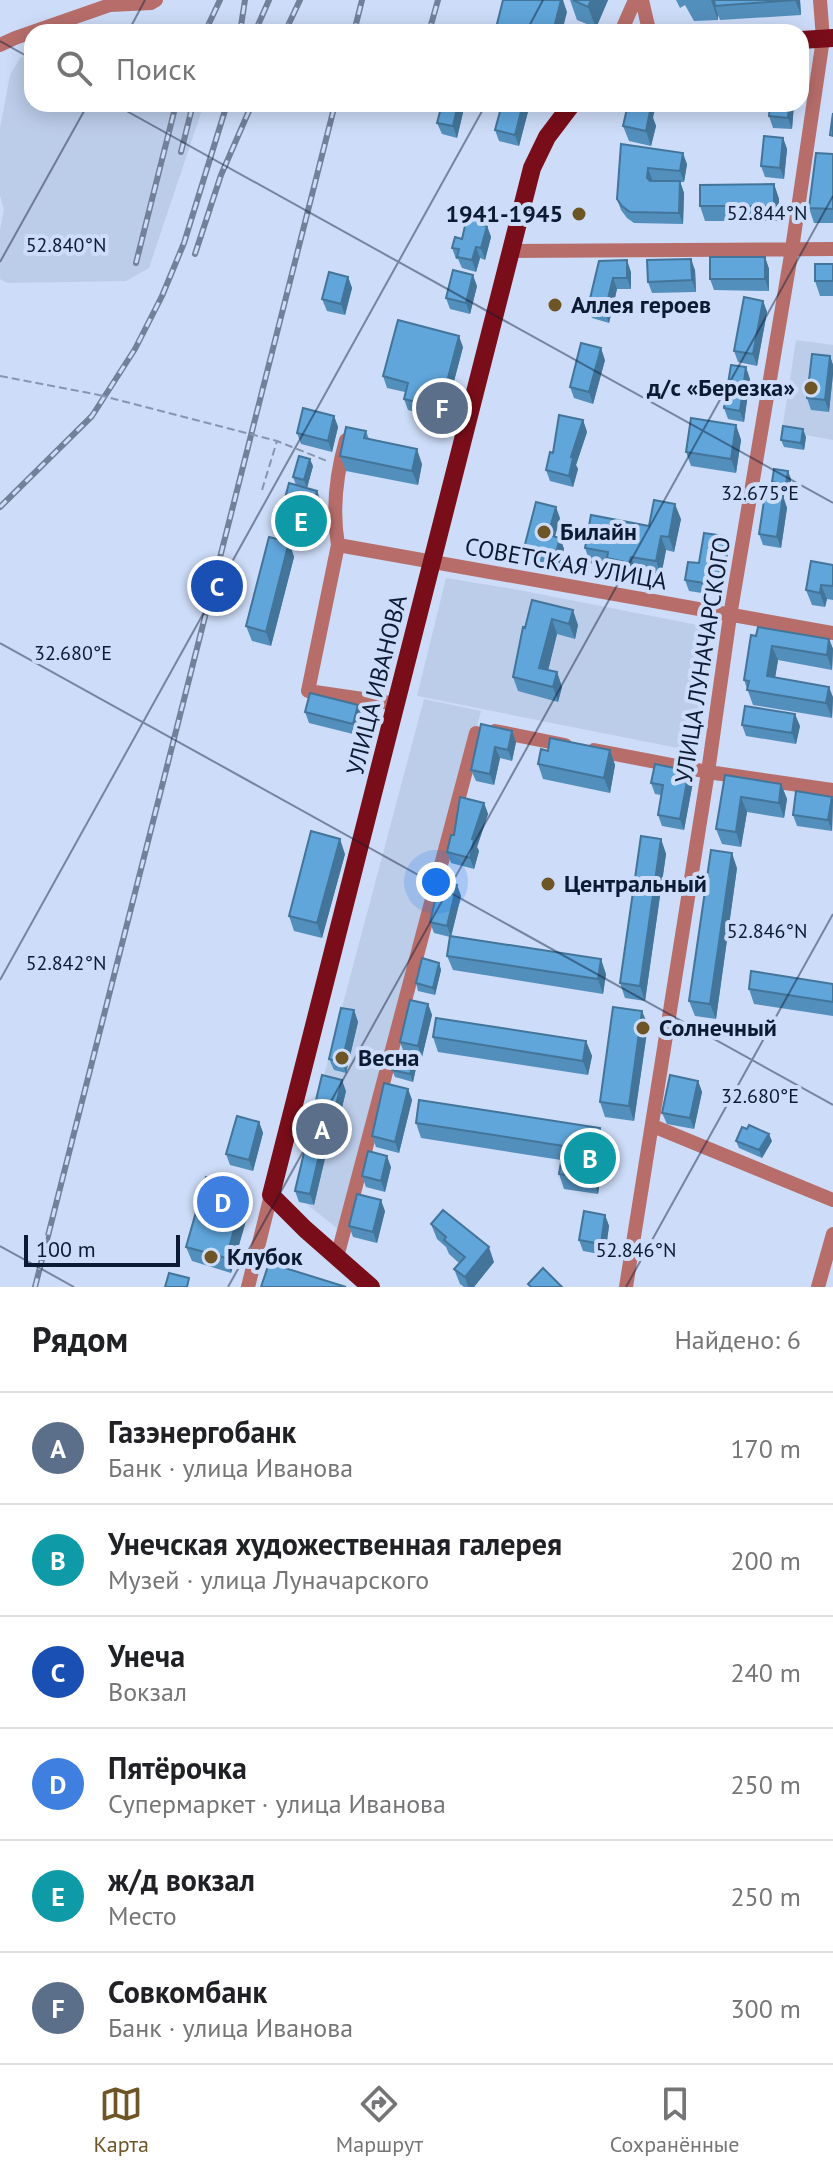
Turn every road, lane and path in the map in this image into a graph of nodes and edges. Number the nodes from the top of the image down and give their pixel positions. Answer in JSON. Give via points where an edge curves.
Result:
{"nodes":[{"id":1,"x":156,"y":0,"type":"edge"},
{"id":2,"x":635,"y":0,"type":"edge"},
{"id":3,"x":642,"y":0,"type":"edge"},
{"id":4,"x":820,"y":0,"type":"edge"},
{"id":5,"x":111,"y":2,"type":"edge"},
{"id":6,"x":52,"y":24,"type":"edge"},
{"id":7,"x":624,"y":24,"type":"edge"},
{"id":8,"x":648,"y":24,"type":"edge"},
{"id":9,"x":24,"y":35,"type":"edge"},
{"id":10,"x":828,"y":39,"type":"edge"},
{"id":11,"x":0,"y":45,"type":"edge"},
{"id":12,"x":566,"y":112,"type":"edge"},
{"id":13,"x":792,"y":249,"type":"junction"},
{"id":14,"x":833,"y":249,"type":"edge"},
{"id":15,"x":511,"y":251,"type":"junction"},
{"id":16,"x":0,"y":376,"type":"edge"},
{"id":17,"x":348,"y":432,"type":"edge"},
{"id":18,"x":277,"y":441,"type":"junction"},
{"id":19,"x":339,"y":466,"type":"junction"},
{"id":20,"x":262,"y":490,"type":"dead end"},
{"id":21,"x":338,"y":545,"type":"junction"},
{"id":22,"x":433,"y":562,"type":"junction"},
{"id":23,"x":730,"y":616,"type":"junction"},
{"id":24,"x":833,"y":633,"type":"edge"},
{"id":25,"x":397,"y":704,"type":"junction"},
{"id":26,"x":708,"y":772,"type":"junction"},
{"id":27,"x":833,"y":790,"type":"edge"},
{"id":28,"x":653,"y":1126,"type":"junction"},
{"id":29,"x":271,"y":1195,"type":"junction"},
{"id":30,"x":833,"y":1200,"type":"edge"},
{"id":31,"x":833,"y":1234,"type":"edge"},
{"id":32,"x":337,"y":1257,"type":"junction"},
{"id":33,"x":248,"y":1287,"type":"edge"},
{"id":34,"x":371,"y":1287,"type":"edge"},
{"id":35,"x":626,"y":1287,"type":"edge"},
{"id":36,"x":818,"y":1287,"type":"edge"}],
"edges":[{"from":1,"to":5,"type":"street"},
{"from":2,"to":7,"type":"street"},
{"from":3,"to":8,"type":"street"},
{"from":4,"to":10,"type":"street","name":"УЛИЦА ЛУНАЧАРСКОГО"},
{"from":5,"to":6,"type":"street"},
{"from":9,"to":11,"type":"street"},
{"from":10,"to":13,"type":"street","name":"УЛИЦА ЛУНАЧАРСКОГО"},
{"from":12,"to":15,"type":"main road","name":"УЛИЦА ИВАНОВА","via":[[532,168]]},
{"from":13,"to":14,"type":"street"},
{"from":13,"to":15,"type":"street"},
{"from":13,"to":23,"type":"street","name":"УЛИЦА ЛУНАЧАРСКОГО"},
{"from":15,"to":22,"type":"main road","name":"УЛИЦА ИВАНОВА"},
{"from":16,"to":18,"type":"path","bridge":true,"via":[[99,395]]},
{"from":17,"to":19,"type":"street"},
{"from":18,"to":19,"type":"path"},
{"from":18,"to":20,"type":"path"},
{"from":19,"to":21,"type":"street","via":[[334,521]]},
{"from":21,"to":22,"type":"street","name":"СОВЕТСКАЯ УЛИЦА"},
{"from":21,"to":25,"type":"street","via":[[308,691]]},
{"from":22,"to":23,"type":"street","name":"СОВЕТСКАЯ УЛИЦА"},
{"from":22,"to":25,"type":"main road","name":"УЛИЦА ИВАНОВА"},
{"from":23,"to":24,"type":"street","name":"СОВЕТСКАЯ УЛИЦА"},
{"from":23,"to":26,"type":"street","name":"УЛИЦА ЛУНАЧАРСКОГО"},
{"from":25,"to":29,"type":"main road","name":"УЛИЦА ИВАНОВА"},
{"from":26,"to":27,"type":"street"},
{"from":26,"to":28,"type":"street","name":"УЛИЦА ЛУНАЧАРСКОГО"},
{"from":26,"to":32,"type":"street","via":[[483,732]]},
{"from":28,"to":30,"type":"street"},
{"from":28,"to":35,"type":"street","name":"УЛИЦА ЛУНАЧАРСКОГО"},
{"from":29,"to":32,"type":"main road"},
{"from":29,"to":33,"type":"street","name":"УЛИЦА ИВАНОВА"},
{"from":31,"to":36,"type":"street"},
{"from":32,"to":34,"type":"main road"}]}
